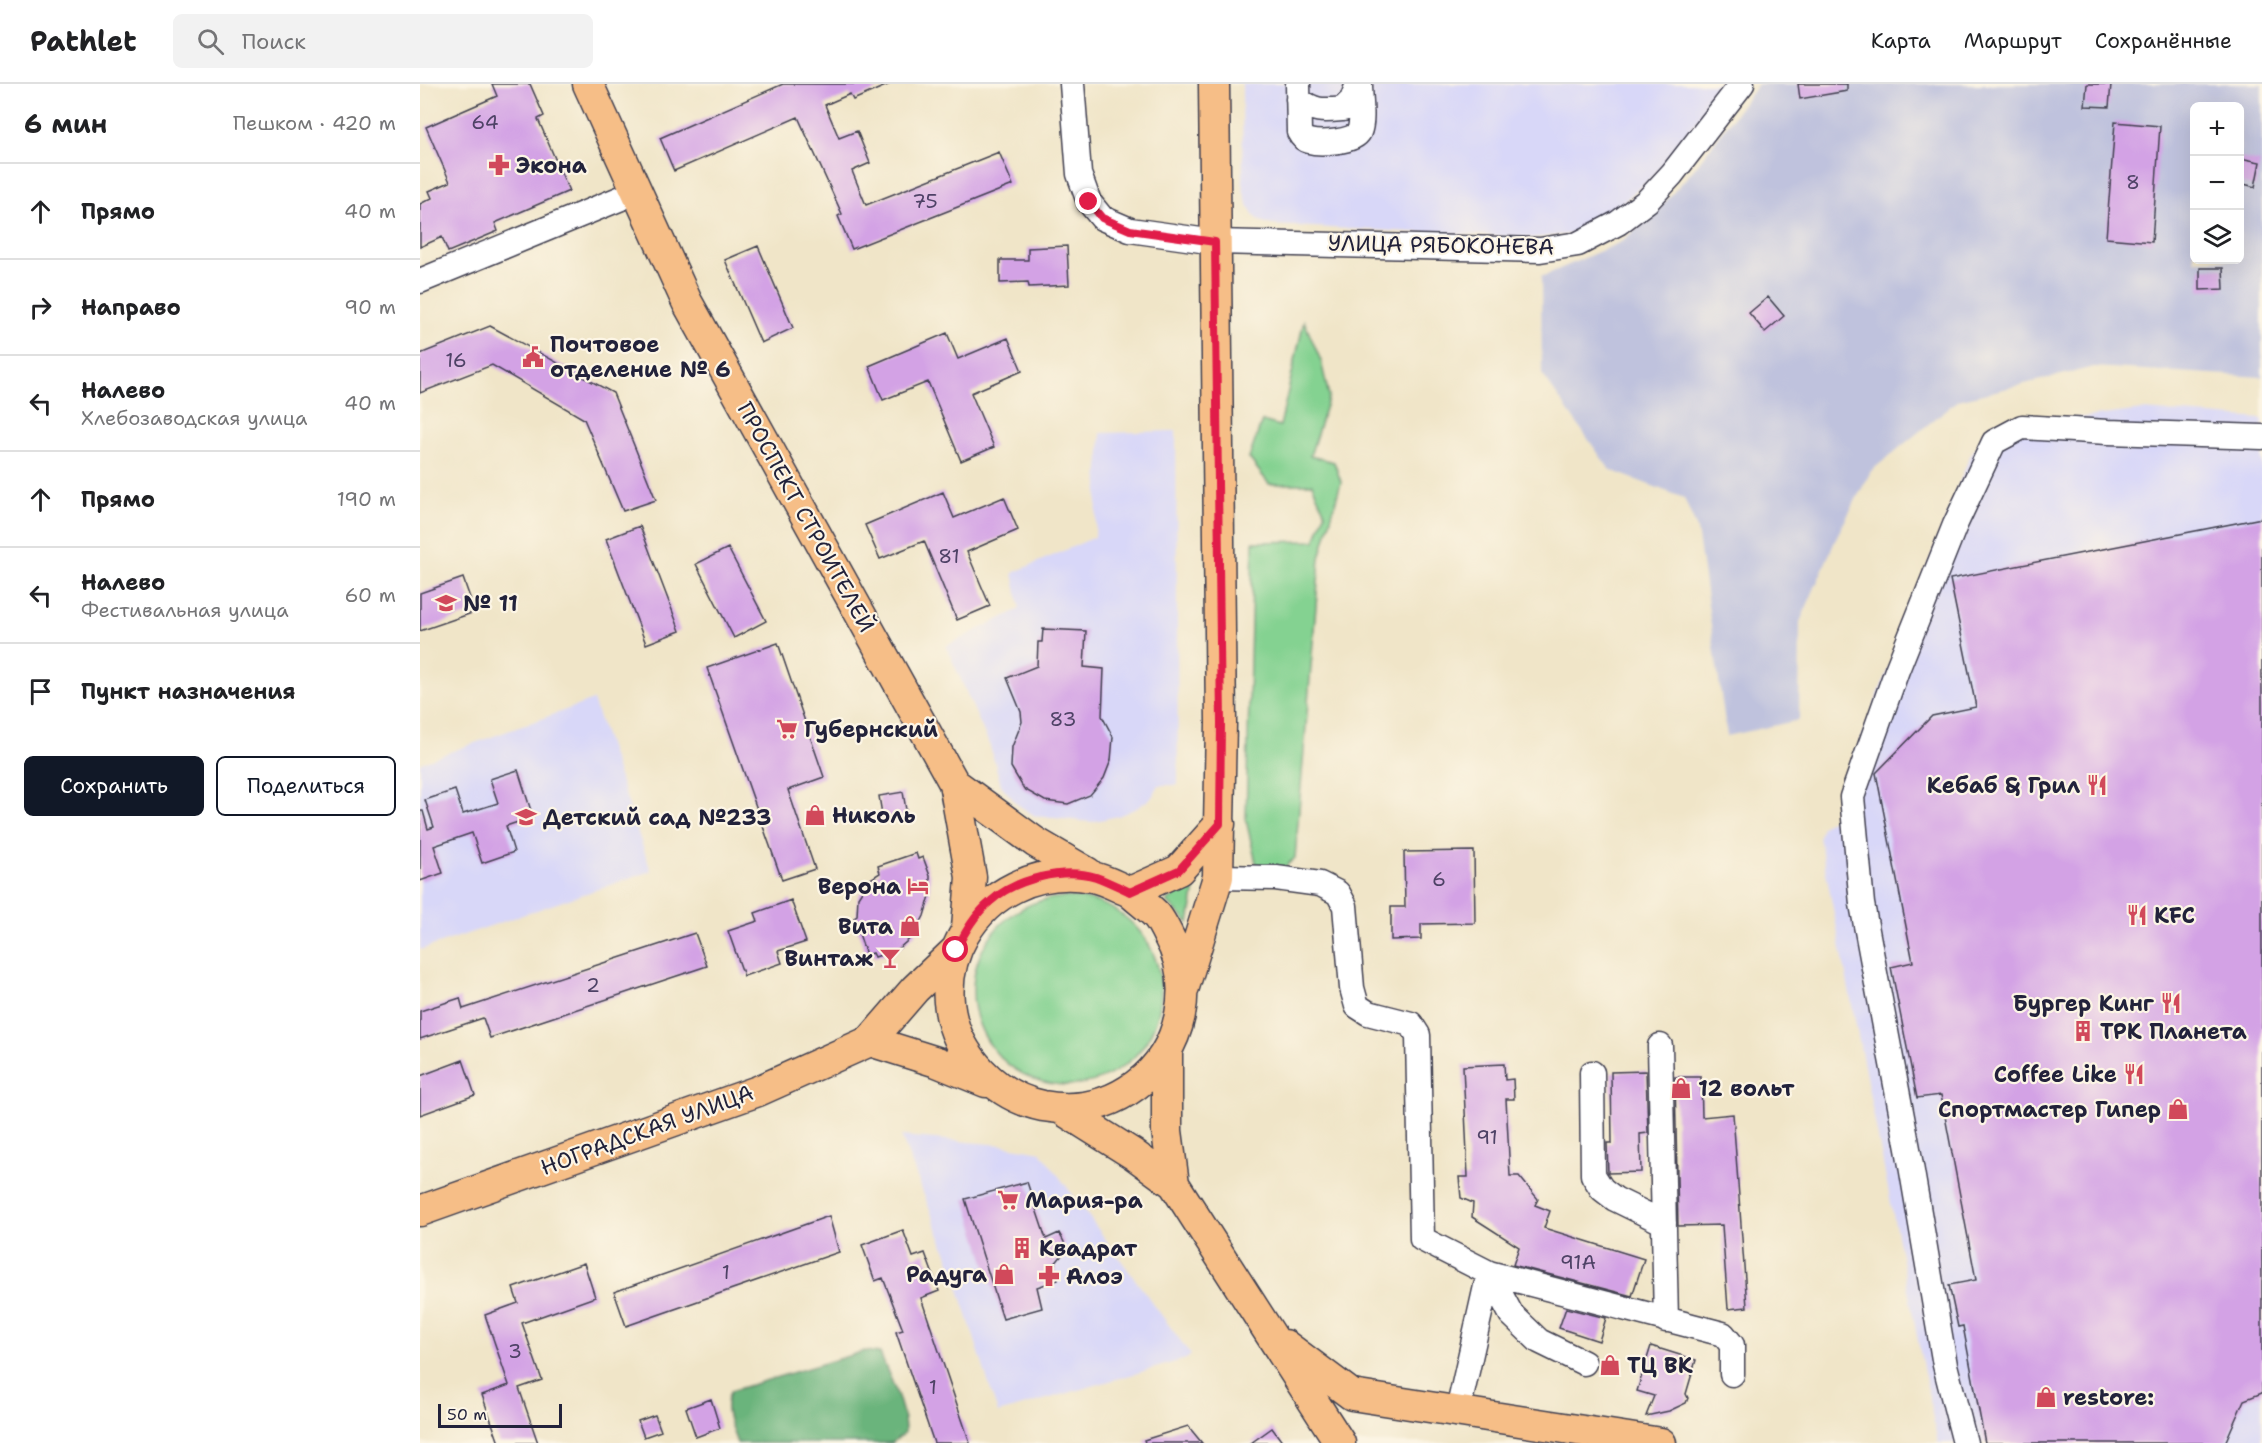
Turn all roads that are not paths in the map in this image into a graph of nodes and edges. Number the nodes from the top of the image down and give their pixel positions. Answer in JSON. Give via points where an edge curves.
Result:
{"nodes":[{"id":1,"x":588,"y":84,"type":"edge"},
{"id":2,"x":1072,"y":84,"type":"edge"},
{"id":3,"x":1214,"y":84,"type":"edge"},
{"id":4,"x":1359,"y":84,"type":"edge"},
{"id":5,"x":1742,"y":84,"type":"edge"},
{"id":6,"x":1298,"y":92,"type":"edge"},
{"id":7,"x":636,"y":192,"type":"junction"},
{"id":8,"x":1215,"y":255,"type":"junction"},
{"id":9,"x":420,"y":281,"type":"edge"},
{"id":10,"x":2262,"y":437,"type":"edge"},
{"id":11,"x":954,"y":783,"type":"junction"},
{"id":12,"x":1220,"y":824,"type":"junction"},
{"id":13,"x":1094,"y":877,"type":"junction"},
{"id":14,"x":1218,"y":877,"type":"junction"},
{"id":15,"x":1130,"y":892,"type":"junction"},
{"id":16,"x":961,"y":939,"type":"junction"},
{"id":17,"x":1184,"y":987,"type":"junction"},
{"id":18,"x":870,"y":1041,"type":"junction"},
{"id":19,"x":1660,"y":1046,"type":"dead end"},
{"id":20,"x":1167,"y":1053,"type":"junction"},
{"id":21,"x":1592,"y":1073,"type":"dead end"},
{"id":22,"x":993,"y":1085,"type":"junction"},
{"id":23,"x":1063,"y":1110,"type":"junction"},
{"id":24,"x":1174,"y":1184,"type":"junction"},
{"id":25,"x":420,"y":1211,"type":"edge"},
{"id":26,"x":1664,"y":1223,"type":"junction"},
{"id":27,"x":1489,"y":1273,"type":"junction"},
{"id":28,"x":1666,"y":1320,"type":"junction"},
{"id":29,"x":1272,"y":1335,"type":"junction"},
{"id":30,"x":1584,"y":1363,"type":"dead end"},
{"id":31,"x":1732,"y":1374,"type":"dead end"},
{"id":32,"x":1458,"y":1411,"type":"junction"},
{"id":33,"x":1340,"y":1443,"type":"edge"},
{"id":34,"x":1660,"y":1443,"type":"edge"},
{"id":35,"x":1965,"y":1443,"type":"edge"}],
"edges":[{"from":1,"to":7,"type":"main road","name":"ПРОСПЕКТ СТРОИТЕЛЕЙ"},
{"from":2,"to":8,"type":"street","name":"УЛИЦА РЯБОКОНЕВА","via":[[1079,174],[1089,202],[1102,218]]},
{"from":3,"to":8,"type":"main road"},
{"from":4,"to":6,"type":"street","via":[[1343,109],[1318,111],[1308,107]]},
{"from":4,"to":6,"type":"street","via":[[1360,128],[1350,140],[1310,142],[1303,138],[1299,132]]},
{"from":5,"to":8,"type":"street","name":"УЛИЦА РЯБОКОНЕВА","via":[[1647,201],[1618,223],[1578,244],[1540,250]]},
{"from":7,"to":9,"type":"street"},
{"from":7,"to":11,"type":"main road","name":"ПРОСПЕКТ СТРОИТЕЛЕЙ","via":[[687,302]]},
{"from":8,"to":12,"type":"main road"},
{"from":10,"to":35,"type":"street","via":[[2022,427],[1994,441],[1955,525],[1897,669],[1852,797],[1862,904],[1945,1365]]},
{"from":11,"to":13,"type":"main road","via":[[1035,842]]},
{"from":11,"to":16,"type":"main road","via":[[971,877]]},
{"from":12,"to":14,"type":"main road"},
{"from":12,"to":15,"type":"main road","via":[[1179,870]]},
{"from":13,"to":15,"type":"main road"},
{"from":13,"to":16,"type":"main road","via":[[1058,874],[1022,882],[991,901]]},
{"from":14,"to":17,"type":"main road"},
{"from":14,"to":27,"type":"street","via":[[1276,878],[1320,884],[1338,893],[1345,906],[1357,1006],[1368,1013],[1411,1024],[1418,1035],[1422,1239]]},
{"from":15,"to":17,"type":"main road","via":[[1158,917],[1176,950]]},
{"from":16,"to":18,"type":"main road"},
{"from":16,"to":22,"type":"main road","via":[[948,986],[952,1023],[968,1057]]},
{"from":17,"to":20,"type":"main road","via":[[1180,1021]]},
{"from":18,"to":22,"type":"main road"},
{"from":18,"to":25,"type":"main road","name":"НОГРАДСКАЯ УЛИЦА","via":[[758,1091]]},
{"from":19,"to":26,"type":"street"},
{"from":20,"to":23,"type":"main road","via":[[1147,1077],[1122,1095],[1093,1106]]},
{"from":20,"to":24,"type":"main road","via":[[1167,1131]]},
{"from":21,"to":26,"type":"street","via":[[1593,1175],[1602,1190],[1615,1199]]},
{"from":22,"to":23,"type":"main road","via":[[1026,1102]]},
{"from":23,"to":24,"type":"main road"},
{"from":24,"to":29,"type":"main road"},
{"from":26,"to":28,"type":"street"},
{"from":27,"to":28,"type":"street"},
{"from":27,"to":30,"type":"street","via":[[1512,1314],[1539,1341]]},
{"from":27,"to":32,"type":"street"},
{"from":28,"to":31,"type":"street","via":[[1723,1334],[1732,1345]]},
{"from":29,"to":32,"type":"main road","via":[[1352,1395]]},
{"from":29,"to":33,"type":"main road"},
{"from":32,"to":34,"type":"main road"}]}
